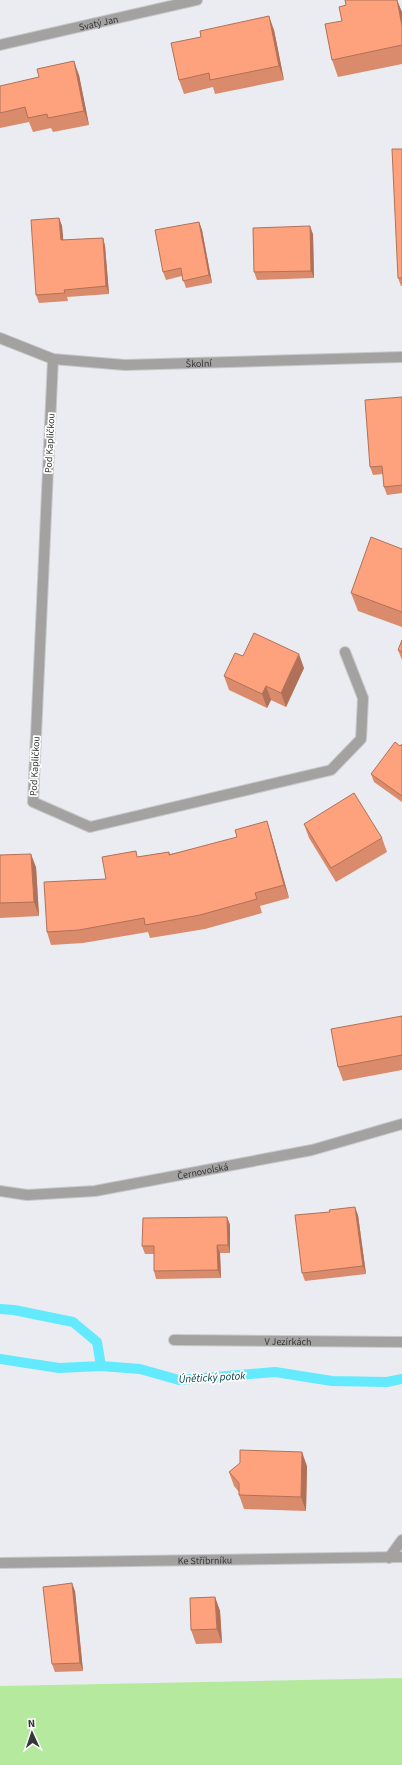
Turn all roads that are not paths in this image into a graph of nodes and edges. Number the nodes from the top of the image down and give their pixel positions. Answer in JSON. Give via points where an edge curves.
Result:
{"nodes":[{"id":1,"x":197,"y":0,"type":"edge"},
{"id":2,"x":0,"y":45,"type":"edge"},
{"id":3,"x":0,"y":338,"type":"edge"},
{"id":4,"x":402,"y":357,"type":"edge"},
{"id":5,"x":53,"y":359,"type":"junction"},
{"id":6,"x":345,"y":652,"type":"dead end"},
{"id":7,"x":402,"y":1124,"type":"edge"},
{"id":8,"x":0,"y":1191,"type":"edge"},
{"id":9,"x":174,"y":1340,"type":"dead end"},
{"id":10,"x":402,"y":1342,"type":"edge"},
{"id":11,"x":402,"y":1540,"type":"edge"},
{"id":12,"x":402,"y":1556,"type":"edge"},
{"id":13,"x":389,"y":1558,"type":"junction"},
{"id":14,"x":0,"y":1563,"type":"edge"}],
"edges":[{"from":1,"to":2,"type":"street","name":"Svatý Jan"},
{"from":3,"to":5,"type":"street","name":"Školní"},
{"from":4,"to":5,"type":"street","name":"Školní","via":[[125,365]]},
{"from":5,"to":6,"type":"street","name":"Pod Kapličkou","via":[[33,802],[90,827],[331,770],[361,739],[363,698]]},
{"from":7,"to":8,"type":"street","name":"Černovolská","via":[[312,1150],[95,1191],[27,1195]]},
{"from":9,"to":10,"type":"street","name":"V Jezírkách"},
{"from":11,"to":13,"type":"street"},
{"from":12,"to":13,"type":"street","name":"Ke Stříbrníku"},
{"from":13,"to":14,"type":"street","name":"Ke Stříbrníku"}]}
